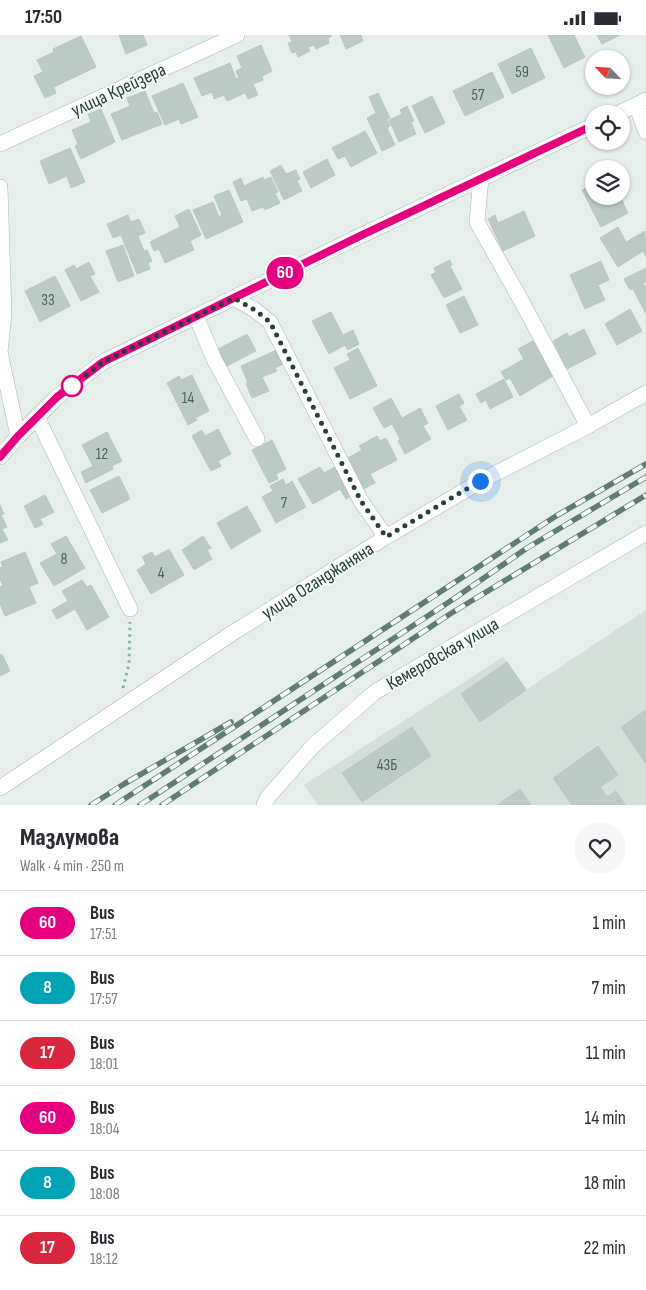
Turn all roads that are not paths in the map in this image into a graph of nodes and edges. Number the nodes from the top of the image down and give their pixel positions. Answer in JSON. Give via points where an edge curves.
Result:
{"nodes":[{"id":1,"x":237,"y":35,"type":"edge"},
{"id":2,"x":641,"y":102,"type":"edge"},
{"id":3,"x":585,"y":129,"type":"edge"},
{"id":4,"x":646,"y":132,"type":"edge"},
{"id":5,"x":0,"y":144,"type":"edge"},
{"id":6,"x":481,"y":178,"type":"junction"},
{"id":7,"x":0,"y":187,"type":"edge"},
{"id":8,"x":234,"y":298,"type":"junction"},
{"id":9,"x":2,"y":315,"type":"edge"},
{"id":10,"x":196,"y":316,"type":"junction"},
{"id":11,"x":646,"y":393,"type":"edge"},
{"id":12,"x":37,"y":417,"type":"junction"},
{"id":13,"x":588,"y":426,"type":"junction"},
{"id":14,"x":18,"y":436,"type":"junction"},
{"id":15,"x":257,"y":439,"type":"dead end"},
{"id":16,"x":0,"y":457,"type":"edge"},
{"id":17,"x":646,"y":533,"type":"edge"},
{"id":18,"x":386,"y":537,"type":"junction"},
{"id":19,"x":130,"y":609,"type":"road end"},
{"id":20,"x":0,"y":788,"type":"edge"},
{"id":21,"x":264,"y":805,"type":"edge"}],
"edges":[{"from":1,"to":5,"type":"street","name":"улица Крейзера"},
{"from":2,"to":4,"type":"street"},
{"from":3,"to":6,"type":"street"},
{"from":6,"to":8,"type":"street"},
{"from":6,"to":13,"type":"street","via":[[477,222]]},
{"from":7,"to":9,"type":"street"},
{"from":8,"to":10,"type":"street"},
{"from":8,"to":18,"type":"street","via":[[270,322],[361,501]]},
{"from":9,"to":14,"type":"street","via":[[0,352]]},
{"from":10,"to":12,"type":"street","via":[[103,362],[57,397]]},
{"from":10,"to":15,"type":"street","via":[[214,359]]},
{"from":11,"to":13,"type":"street","name":"улица Оганджаняна"},
{"from":12,"to":14,"type":"street"},
{"from":12,"to":19,"type":"street"},
{"from":13,"to":18,"type":"street","name":"улица Оганджаняна","via":[[480,481]]},
{"from":14,"to":16,"type":"street"},
{"from":17,"to":21,"type":"street","name":"Кемеровская улица","via":[[375,692],[313,746]]},
{"from":18,"to":20,"type":"street","name":"улица Оганджаняна","via":[[231,634]]}]}
